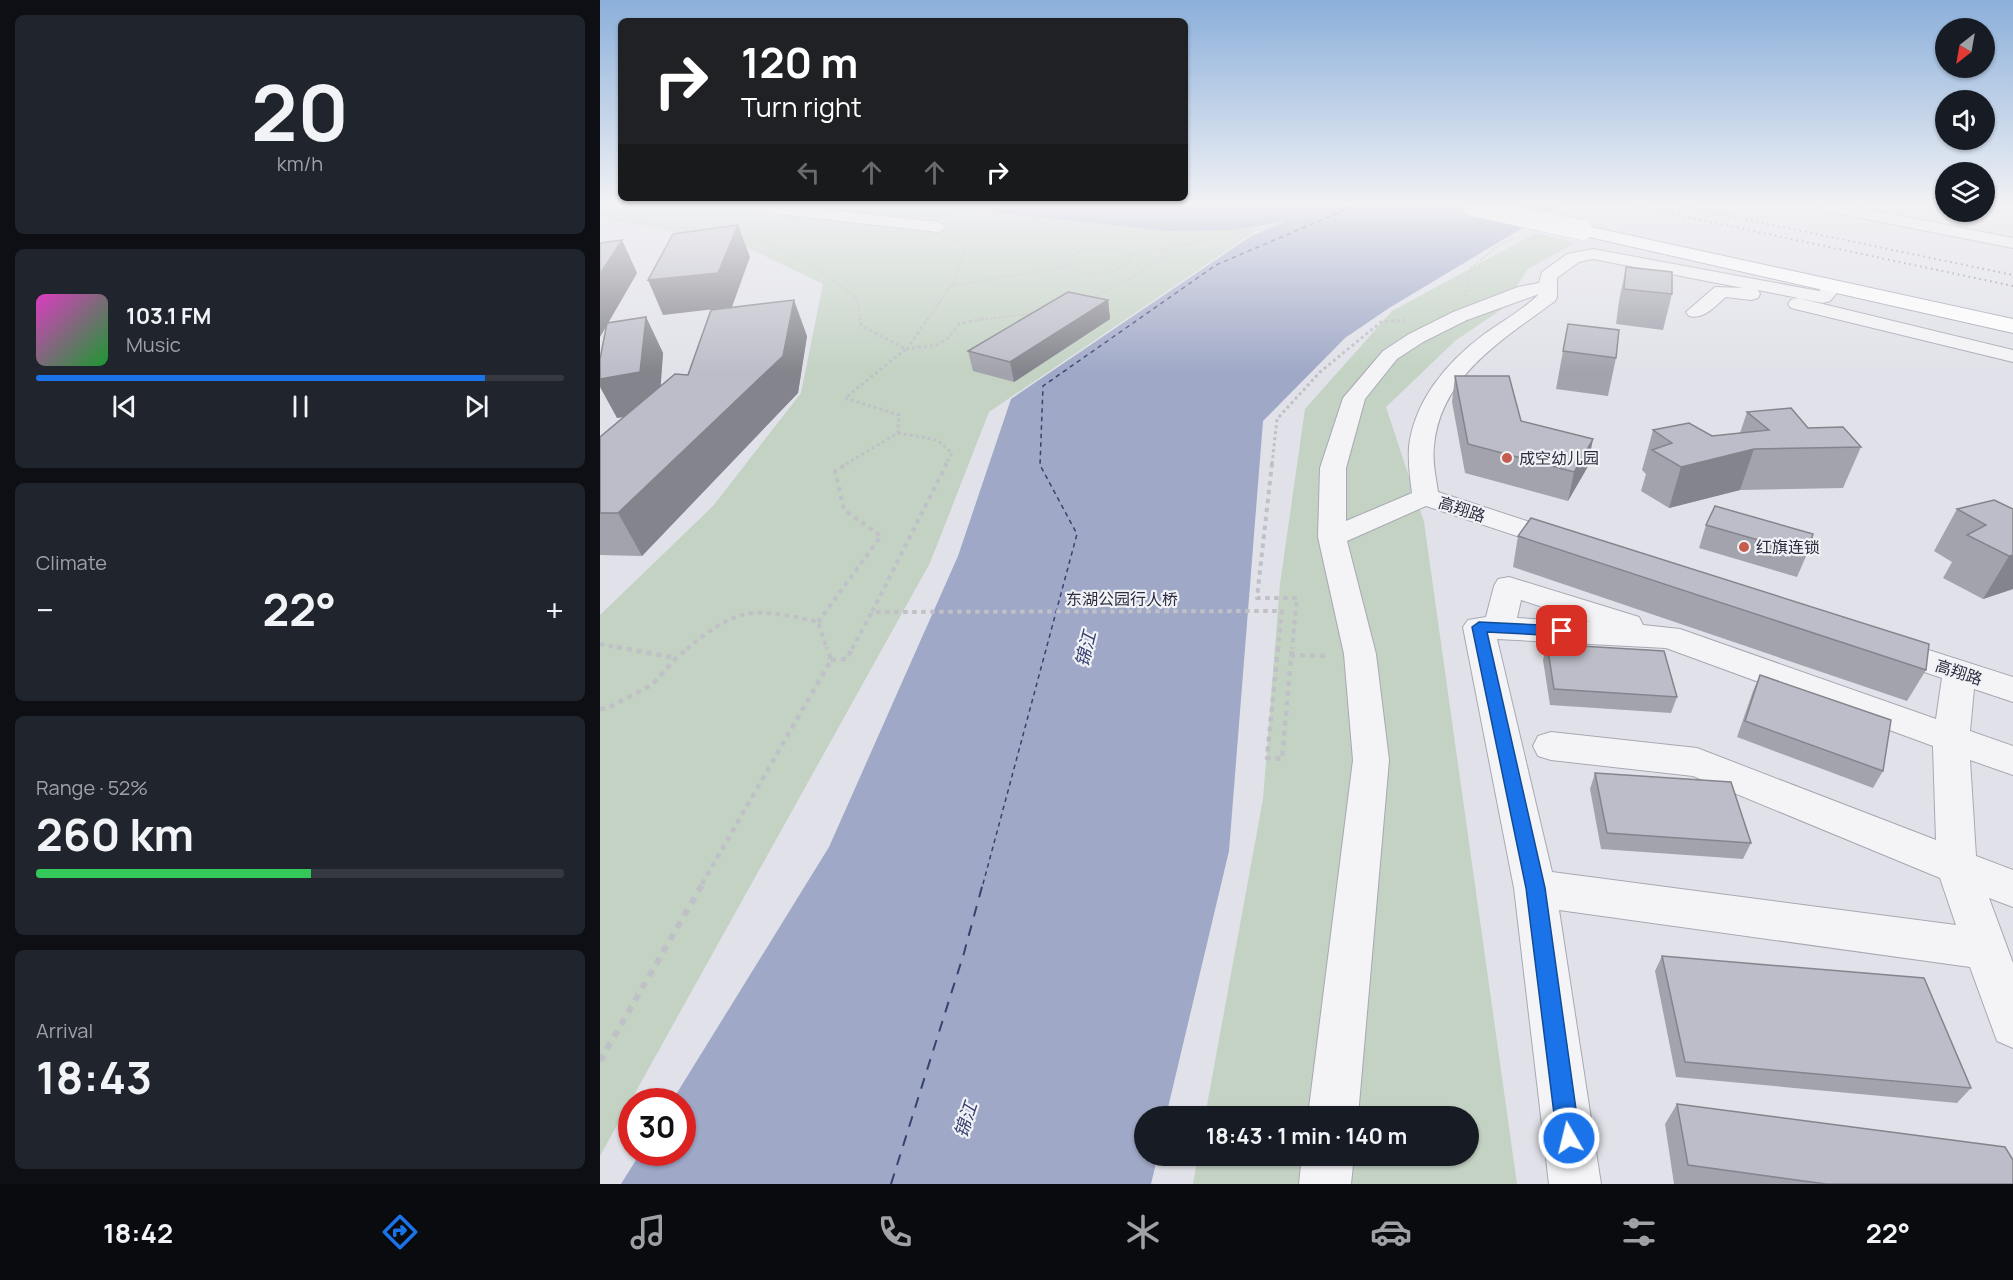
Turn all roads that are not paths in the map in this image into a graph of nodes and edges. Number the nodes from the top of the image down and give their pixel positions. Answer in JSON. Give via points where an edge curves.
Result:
{"nodes":[{"id":1,"x":1568,"y":261,"type":"edge"},
{"id":2,"x":1632,"y":261,"type":"edge"},
{"id":3,"x":1733,"y":261,"type":"edge"},
{"id":4,"x":1763,"y":261,"type":"edge"},
{"id":5,"x":1834,"y":286,"type":"junction"},
{"id":6,"x":1548,"y":288,"type":"junction"},
{"id":7,"x":1696,"y":312,"type":"dead end"},
{"id":8,"x":2013,"y":312,"type":"edge"},
{"id":9,"x":2013,"y":326,"type":"edge"},
{"id":10,"x":2013,"y":356,"type":"edge"},
{"id":11,"x":1425,"y":497,"type":"junction"},
{"id":12,"x":1332,"y":537,"type":"junction"},
{"id":13,"x":1581,"y":548,"type":"edge"},
{"id":14,"x":1869,"y":642,"type":"edge"},
{"id":15,"x":1959,"y":672,"type":"junction"},
{"id":16,"x":2013,"y":690,"type":"edge"},
{"id":17,"x":1952,"y":740,"type":"junction"},
{"id":18,"x":1551,"y":746,"type":"dead end"},
{"id":19,"x":2013,"y":761,"type":"edge"},
{"id":20,"x":1957,"y":867,"type":"junction"},
{"id":21,"x":1535,"y":888,"type":"junction"},
{"id":22,"x":2013,"y":888,"type":"edge"},
{"id":23,"x":1986,"y":949,"type":"junction"},
{"id":24,"x":2013,"y":1025,"type":"edge"},
{"id":25,"x":1334,"y":1106,"type":"edge"},
{"id":26,"x":1327,"y":1166,"type":"edge"},
{"id":27,"x":1325,"y":1184,"type":"edge"},
{"id":28,"x":1575,"y":1184,"type":"edge"}],
"edges":[{"from":1,"to":6,"type":"street","name":"高翔路","via":[[1548,276]]},
{"from":2,"to":5,"type":"street","name":"高翔路","via":[[1823,297]]},
{"from":3,"to":5,"type":"main road"},
{"from":4,"to":8,"type":"main road"},
{"from":5,"to":9,"type":"main road"},
{"from":6,"to":11,"type":"street","name":"高翔路","via":[[1548,297],[1466,358],[1437,394],[1422,443]]},
{"from":6,"to":12,"type":"street","via":[[1525,291],[1460,316],[1390,355],[1354,398],[1333,468]]},
{"from":7,"to":10,"type":"street","via":[[1722,291],[1750,293]]},
{"from":11,"to":12,"type":"street"},
{"from":11,"to":13,"type":"street","name":"高翔路"},
{"from":12,"to":25,"type":"street","via":[[1340,653],[1371,760]]},
{"from":14,"to":15,"type":"street","name":"高翔路"},
{"from":15,"to":16,"type":"street","name":"高翔路"},
{"from":15,"to":17,"type":"street"},
{"from":17,"to":19,"type":"street"},
{"from":17,"to":20,"type":"street"},
{"from":17,"to":21,"type":"street","via":[[1669,637],[1479,627]]},
{"from":18,"to":20,"type":"street","via":[[1697,762]]},
{"from":20,"to":22,"type":"street"},
{"from":20,"to":23,"type":"street"},
{"from":21,"to":23,"type":"street"},
{"from":21,"to":28,"type":"street"},
{"from":23,"to":24,"type":"street"},
{"from":26,"to":27,"type":"street"}]}
